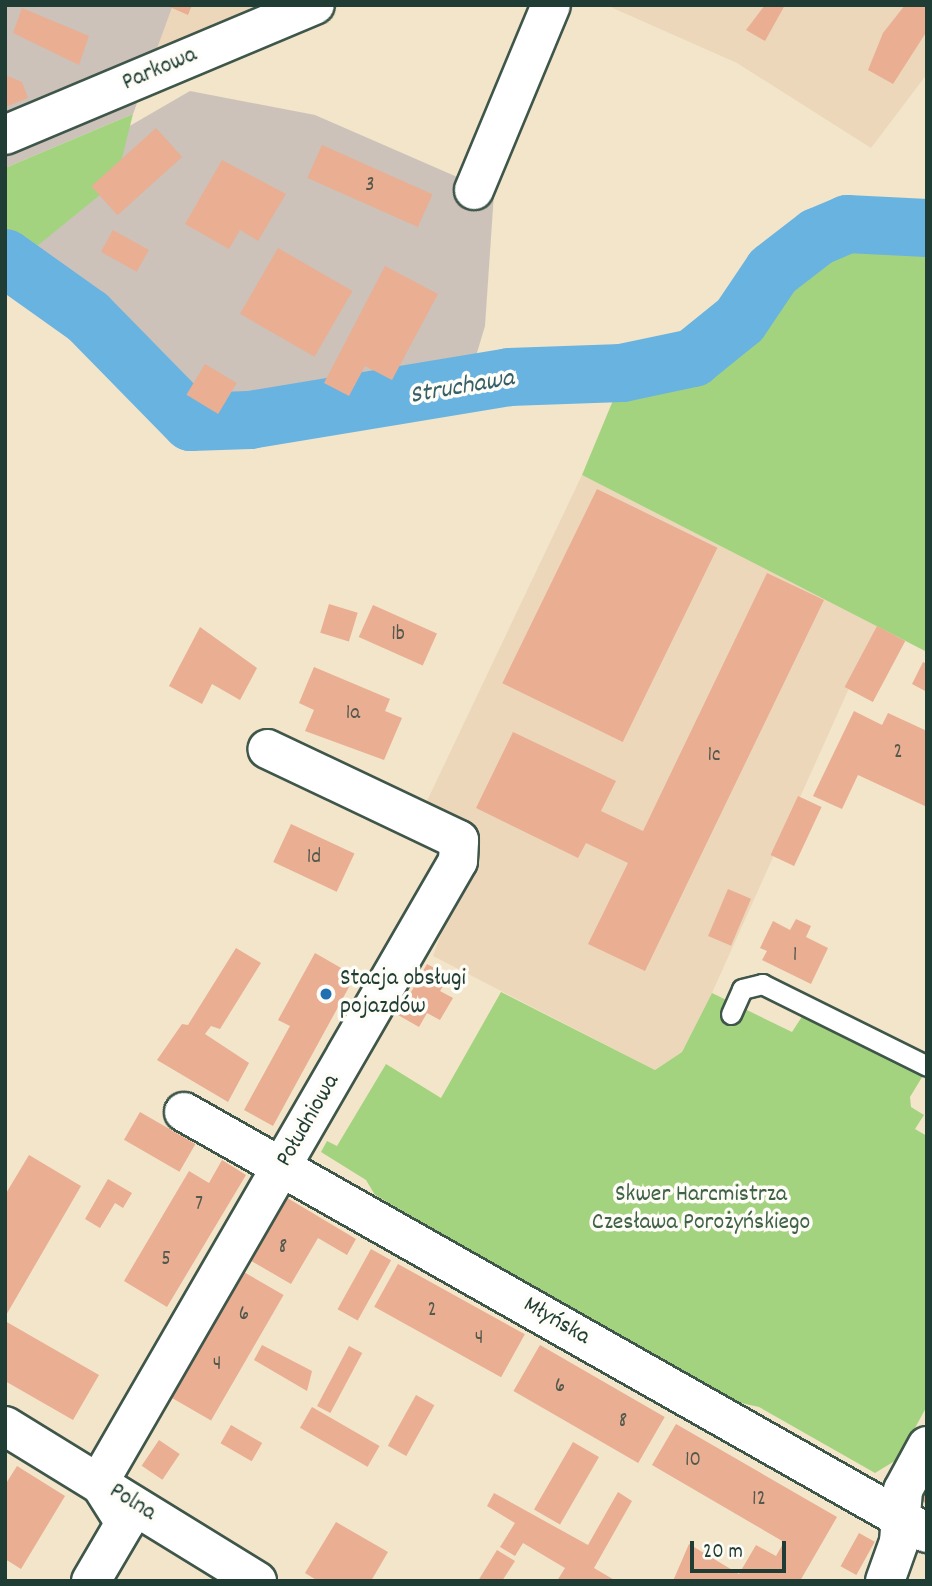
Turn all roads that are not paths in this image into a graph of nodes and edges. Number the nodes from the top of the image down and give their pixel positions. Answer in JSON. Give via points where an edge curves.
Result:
{"nodes":[{"id":1,"x":315,"y":5,"type":"edge"},
{"id":2,"x":551,"y":5,"type":"edge"},
{"id":3,"x":5,"y":135,"type":"edge"},
{"id":4,"x":474,"y":190,"type":"dead end"},
{"id":5,"x":267,"y":749,"type":"dead end"},
{"id":6,"x":731,"y":1014,"type":"dead end"},
{"id":7,"x":927,"y":1066,"type":"edge"},
{"id":8,"x":184,"y":1112,"type":"dead end"},
{"id":9,"x":284,"y":1165,"type":"junction"},
{"id":10,"x":5,"y":1426,"type":"edge"},
{"id":11,"x":927,"y":1446,"type":"edge"},
{"id":12,"x":99,"y":1482,"type":"junction"},
{"id":13,"x":913,"y":1525,"type":"edge"},
{"id":14,"x":91,"y":1581,"type":"edge"},
{"id":15,"x":257,"y":1581,"type":"edge"},
{"id":16,"x":885,"y":1581,"type":"edge"}],
"edges":[{"from":1,"to":3,"type":"street","name":"Parkowa"},
{"from":2,"to":4,"type":"street"},
{"from":5,"to":9,"type":"street","name":"Południowa","via":[[459,841],[458,861]]},
{"from":6,"to":7,"type":"lane","via":[[742,989],[762,984]]},
{"from":8,"to":9,"type":"street","name":"Młyńska"},
{"from":9,"to":12,"type":"street","name":"Południowa"},
{"from":9,"to":13,"type":"street","name":"Młyńska"},
{"from":10,"to":12,"type":"street","name":"Polna"},
{"from":11,"to":13,"type":"street","via":[[903,1490]]},
{"from":12,"to":14,"type":"street","via":[[125,1523]]},
{"from":12,"to":15,"type":"street","name":"Polna"},
{"from":13,"to":16,"type":"street","via":[[899,1542]]}]}
